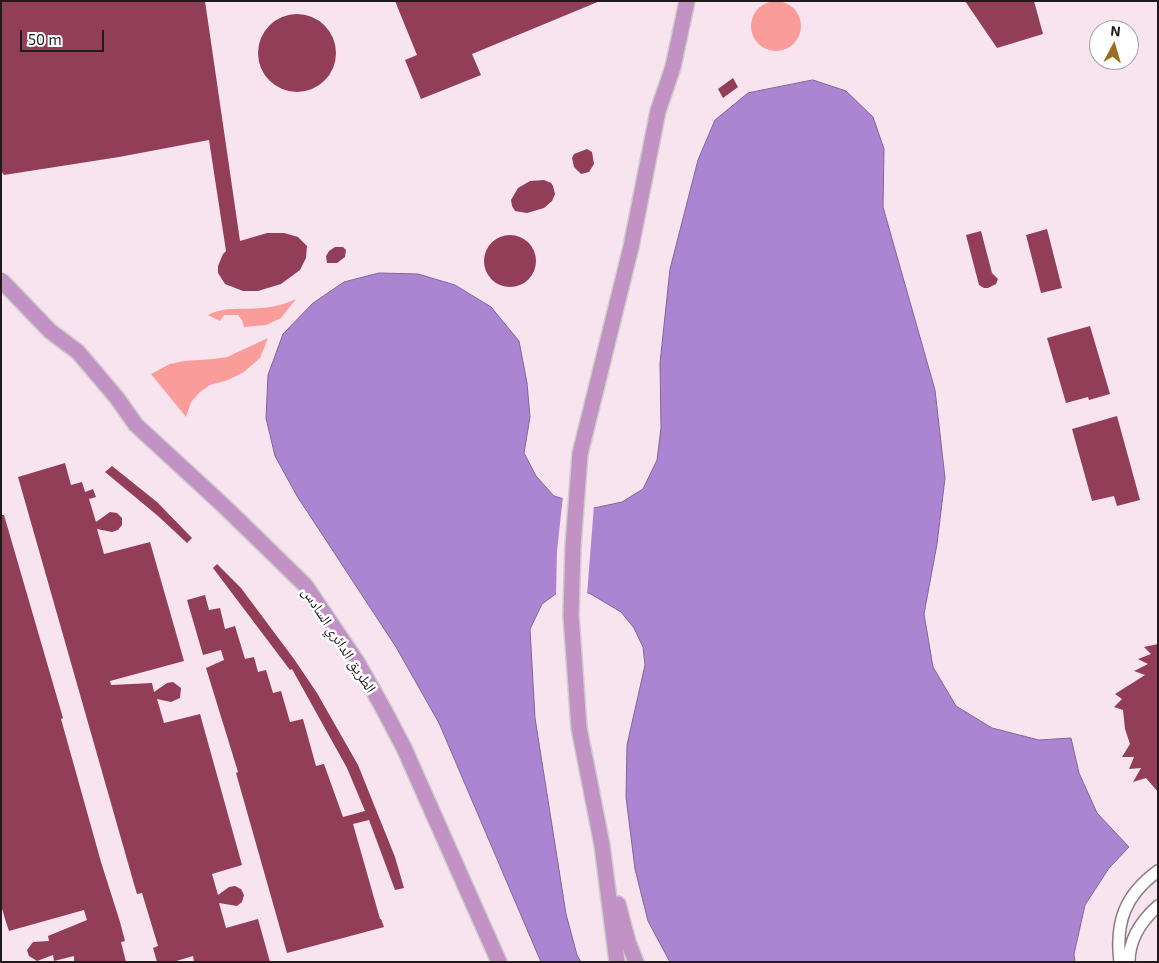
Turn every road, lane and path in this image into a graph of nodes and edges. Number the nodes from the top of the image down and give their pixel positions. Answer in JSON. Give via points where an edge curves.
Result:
{"nodes":[{"id":1,"x":687,"y":1,"type":"edge"},
{"id":2,"x":1,"y":280,"type":"edge"},
{"id":3,"x":602,"y":845,"type":"junction"},
{"id":4,"x":1158,"y":871,"type":"edge"},
{"id":5,"x":472,"y":904,"type":"junction"},
{"id":6,"x":1158,"y":906,"type":"edge"},
{"id":7,"x":488,"y":962,"type":"edge"},
{"id":8,"x":499,"y":962,"type":"edge"},
{"id":9,"x":617,"y":962,"type":"edge"},
{"id":10,"x":636,"y":962,"type":"edge"},
{"id":11,"x":1120,"y":962,"type":"edge"},
{"id":12,"x":1129,"y":962,"type":"edge"}],
"edges":[{"from":1,"to":3,"type":"highway","via":[[673,67],[658,111],[631,247],[580,454],[572,546],[571,615],[579,728]]},
{"from":2,"to":5,"type":"highway","name":"الطريق الدائري السادس","bridge":true,"via":[[50,331],[78,352],[136,425],[305,585],[357,662],[404,748]]},
{"from":3,"to":9,"type":"highway"},
{"from":3,"to":10,"type":"highway"},
{"from":4,"to":11,"type":"street","via":[[1131,896],[1124,911],[1119,927]]},
{"from":5,"to":7,"type":"highway"},
{"from":5,"to":8,"type":"highway","name":"الطريق الدائري السادس"},
{"from":6,"to":12,"type":"street","via":[[1138,929]]}]}
